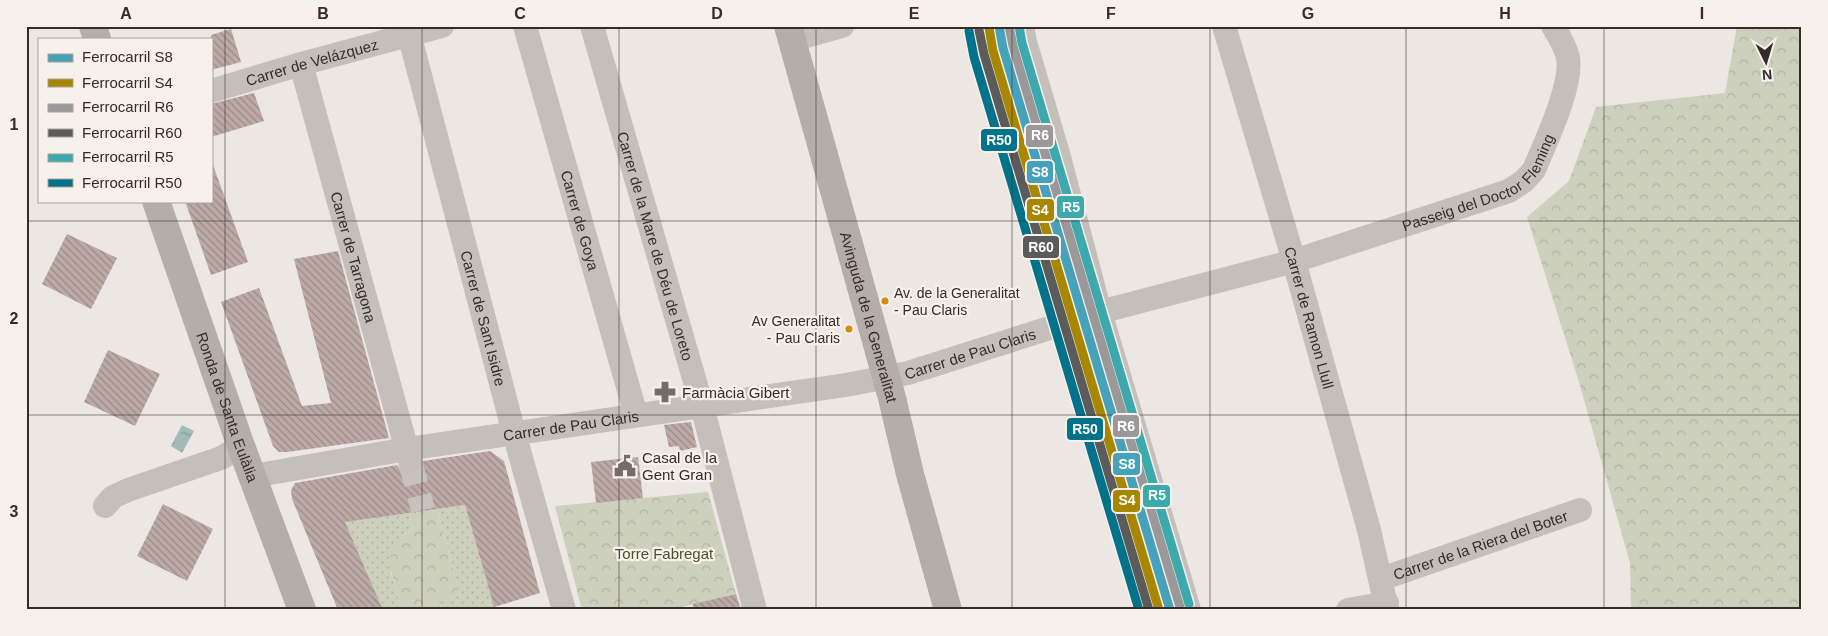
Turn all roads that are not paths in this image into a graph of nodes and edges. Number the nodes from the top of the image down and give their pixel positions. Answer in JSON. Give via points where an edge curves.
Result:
{"nodes":[{"id":1,"x":93,"y":26,"type":"edge"},
{"id":2,"x":442,"y":26,"type":"edge"},
{"id":3,"x":525,"y":26,"type":"edge"},
{"id":4,"x":592,"y":26,"type":"edge"},
{"id":5,"x":842,"y":26,"type":"edge"},
{"id":6,"x":987,"y":26,"type":"edge"},
{"id":7,"x":1008,"y":26,"type":"edge"},
{"id":8,"x":1022,"y":26,"type":"edge"},
{"id":9,"x":1224,"y":26,"type":"edge"},
{"id":10,"x":1553,"y":26,"type":"edge"},
{"id":11,"x":409,"y":30,"type":"edge"},
{"id":12,"x":790,"y":33,"type":"edge"},
{"id":13,"x":97,"y":38,"type":"edge"},
{"id":14,"x":301,"y":64,"type":"junction"},
{"id":15,"x":212,"y":91,"type":"edge"},
{"id":16,"x":156,"y":202,"type":"edge"},
{"id":17,"x":1294,"y":261,"type":"junction"},
{"id":18,"x":1086,"y":316,"type":"junction"},
{"id":19,"x":886,"y":378,"type":"junction"},
{"id":20,"x":702,"y":406,"type":"junction"},
{"id":21,"x":636,"y":415,"type":"junction"},
{"id":22,"x":514,"y":433,"type":"junction"},
{"id":23,"x":241,"y":446,"type":"junction"},
{"id":24,"x":408,"y":455,"type":"junction"},
{"id":25,"x":253,"y":476,"type":"junction"},
{"id":26,"x":1137,"y":477,"type":"junction"},
{"id":27,"x":105,"y":506,"type":"dead end"},
{"id":28,"x":1580,"y":510,"type":"dead end"},
{"id":29,"x":1381,"y":579,"type":"junction"},
{"id":30,"x":1387,"y":606,"type":"edge"},
{"id":31,"x":302,"y":610,"type":"edge"},
{"id":32,"x":564,"y":610,"type":"edge"},
{"id":33,"x":755,"y":610,"type":"edge"},
{"id":34,"x":948,"y":610,"type":"edge"},
{"id":35,"x":1154,"y":610,"type":"edge"},
{"id":36,"x":1166,"y":610,"type":"edge"},
{"id":37,"x":1189,"y":610,"type":"edge"},
{"id":38,"x":1348,"y":610,"type":"edge"}],
"edges":[{"from":1,"to":13,"type":"main road"},
{"from":2,"to":11,"type":"street","name":"Carrer de Velázquez"},
{"from":3,"to":21,"type":"street","name":"Carrer de Goya"},
{"from":4,"to":20,"type":"street","name":"Carrer de la Mare de Déu de Loreto"},
{"from":5,"to":12,"type":"street"},
{"from":6,"to":18,"type":"street","via":[[1021,168]]},
{"from":7,"to":18,"type":"street","via":[[1047,193]]},
{"from":8,"to":18,"type":"street","via":[[1058,158]]},
{"from":9,"to":17,"type":"street","name":"Carrer de Ramon Llull"},
{"from":10,"to":17,"type":"street","name":"Passeig del Doctor Fleming","via":[[1568,57],[1569,72],[1566,88],[1534,170],[1524,181],[1509,191]]},
{"from":11,"to":14,"type":"street","name":"Carrer de Velázquez"},
{"from":11,"to":22,"type":"street","name":"Carrer de Sant Isidre"},
{"from":12,"to":19,"type":"main road","name":"Avinguda de la Generalitat"},
{"from":14,"to":15,"type":"street","name":"Carrer de Velázquez"},
{"from":14,"to":24,"type":"street","name":"Carrer de Tarragona"},
{"from":16,"to":23,"type":"main road","name":"Ronda de Santa Eulàlia"},
{"from":17,"to":18,"type":"street","name":"Carrer de Pau Claris"},
{"from":17,"to":29,"type":"street","name":"Carrer de Ramon Llull"},
{"from":18,"to":19,"type":"street","name":"Carrer de Pau Claris","via":[[908,374]]},
{"from":18,"to":26,"type":"street"},
{"from":18,"to":35,"type":"street","via":[[1095,398]]},
{"from":19,"to":20,"type":"street","name":"Carrer de Pau Claris"},
{"from":19,"to":34,"type":"main road","name":"Avinguda de la Generalitat"},
{"from":20,"to":21,"type":"street","name":"Carrer de Pau Claris"},
{"from":20,"to":33,"type":"street","name":"Carrer de la Mare de Déu de Loreto"},
{"from":21,"to":22,"type":"street","name":"Carrer de Pau Claris"},
{"from":22,"to":24,"type":"street","name":"Carrer de Pau Claris"},
{"from":22,"to":32,"type":"street","name":"Carrer de Sant Isidre"},
{"from":23,"to":25,"type":"main road","name":"Ronda de Santa Eulàlia"},
{"from":23,"to":27,"type":"street","via":[[221,458],[128,490],[113,497]]},
{"from":24,"to":25,"type":"street","name":"Carrer de Pau Claris"},
{"from":25,"to":31,"type":"main road","name":"Ronda de Santa Eulàlia"},
{"from":26,"to":36,"type":"street"},
{"from":26,"to":37,"type":"street"},
{"from":28,"to":29,"type":"street","name":"Carrer de la Riera del Boter"},
{"from":29,"to":30,"type":"street","name":"Carrer de Ramon Llull"},
{"from":30,"to":38,"type":"street"}]}
